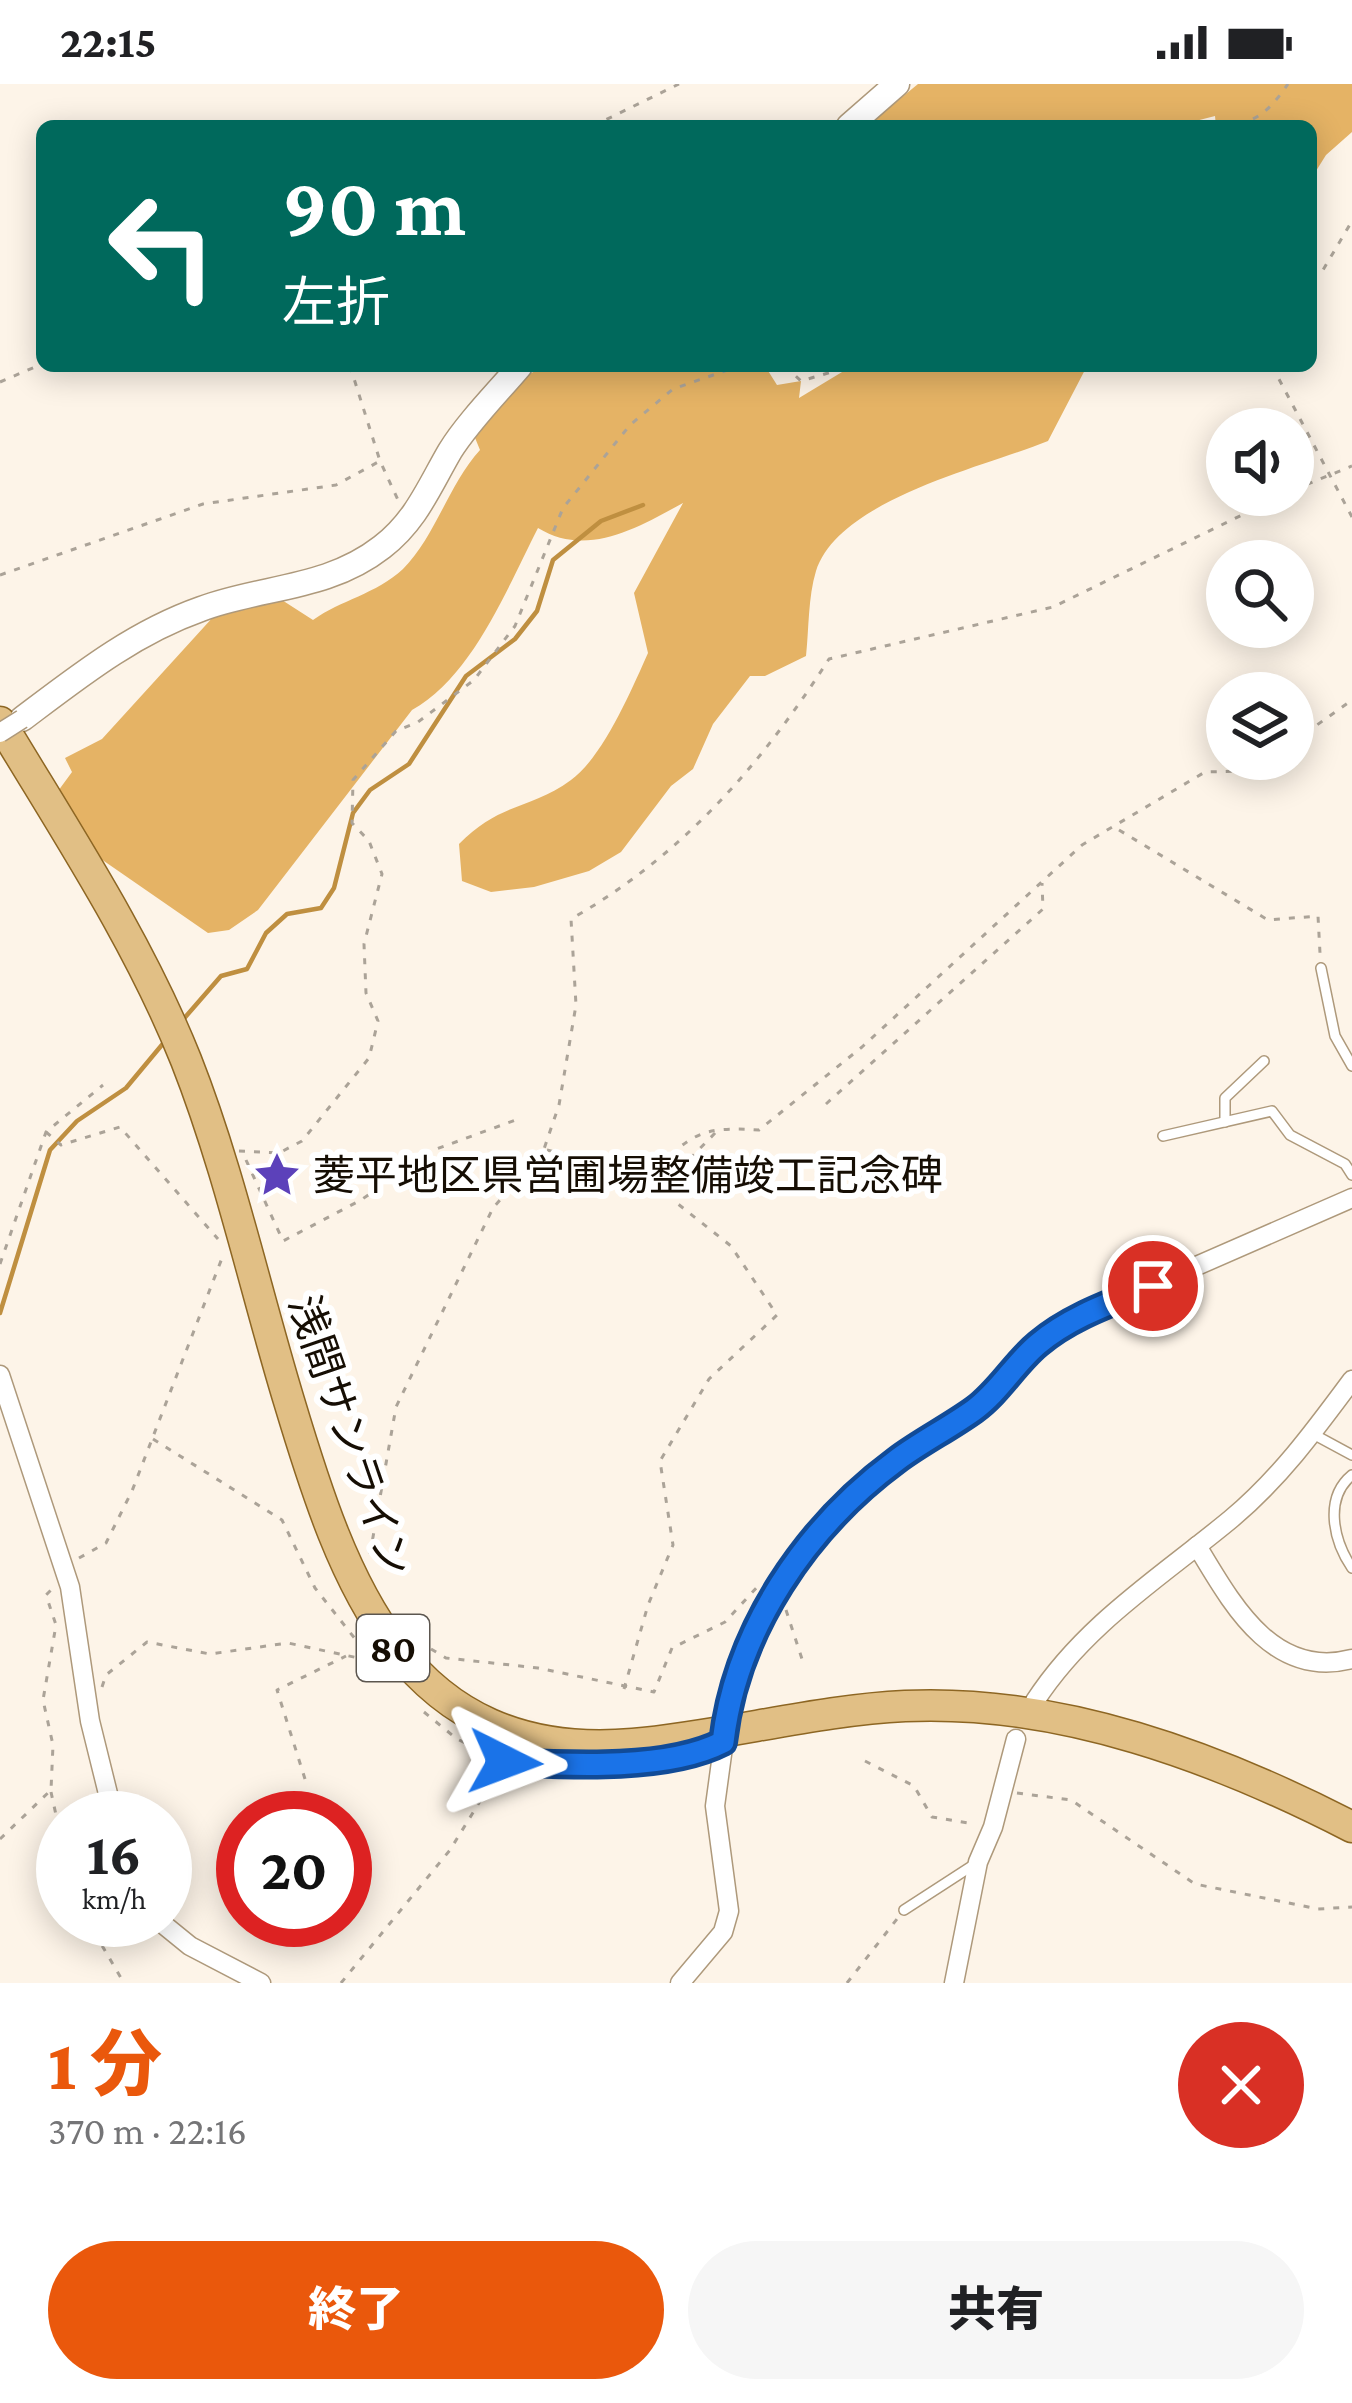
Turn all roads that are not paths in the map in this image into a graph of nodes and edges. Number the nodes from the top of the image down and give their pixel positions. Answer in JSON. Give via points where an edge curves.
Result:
{"nodes":[{"id":1,"x":897,"y":84,"type":"edge"},
{"id":2,"x":856,"y":120,"type":"edge"},
{"id":3,"x":515,"y":372,"type":"edge"},
{"id":4,"x":7,"y":724,"type":"edge"},
{"id":5,"x":1321,"y":968,"type":"road end"},
{"id":6,"x":1264,"y":1061,"type":"dead end"},
{"id":7,"x":1352,"y":1066,"type":"edge"},
{"id":8,"x":1225,"y":1122,"type":"junction"},
{"id":9,"x":1163,"y":1136,"type":"dead end"},
{"id":10,"x":1351,"y":1171,"type":"edge"},
{"id":11,"x":1352,"y":1198,"type":"edge"},
{"id":12,"x":0,"y":1375,"type":"edge"},
{"id":13,"x":1352,"y":1380,"type":"edge"},
{"id":14,"x":1313,"y":1433,"type":"junction"},
{"id":15,"x":1352,"y":1455,"type":"edge"},
{"id":16,"x":1352,"y":1474,"type":"edge"},
{"id":17,"x":1197,"y":1546,"type":"junction"},
{"id":18,"x":1352,"y":1568,"type":"edge"},
{"id":19,"x":1351,"y":1654,"type":"edge"},
{"id":20,"x":1035,"y":1701,"type":"dead end"},
{"id":21,"x":723,"y":1739,"type":"junction"},
{"id":22,"x":1016,"y":1739,"type":"dead end"},
{"id":23,"x":505,"y":1762,"type":"road end"},
{"id":24,"x":107,"y":1791,"type":"edge"},
{"id":25,"x":1352,"y":1827,"type":"edge"},
{"id":26,"x":978,"y":1862,"type":"junction"},
{"id":27,"x":904,"y":1910,"type":"road end"},
{"id":28,"x":192,"y":1947,"type":"edge"},
{"id":29,"x":261,"y":1983,"type":"edge"},
{"id":30,"x":680,"y":1983,"type":"edge"},
{"id":31,"x":954,"y":1983,"type":"edge"}],
"edges":[{"from":1,"to":2,"type":"street"},
{"from":3,"to":4,"type":"street","via":[[451,449],[409,524],[378,550],[299,588],[206,607],[116,649]]},
{"from":4,"to":21,"type":"main road","name":"浅間サンライン","number":"80","via":[[143,964],[228,1150],[335,1544],[381,1653],[461,1707],[551,1741],[598,1747]]},
{"from":5,"to":7,"type":"lane","via":[[1335,1036]]},
{"from":6,"to":8,"type":"lane","via":[[1225,1098]]},
{"from":8,"to":9,"type":"lane"},
{"from":8,"to":10,"type":"lane","via":[[1272,1112],[1290,1135]]},
{"from":11,"to":21,"type":"street","via":[[1073,1320],[978,1407],[895,1461],[836,1514],[782,1581],[732,1681]]},
{"from":12,"to":24,"type":"street","via":[[65,1571]]},
{"from":13,"to":14,"type":"street"},
{"from":14,"to":15,"type":"lane"},
{"from":14,"to":17,"type":"street"},
{"from":16,"to":18,"type":"lane","via":[[1338,1486],[1334,1508],[1340,1549]]},
{"from":17,"to":19,"type":"street","via":[[1245,1625],[1282,1649],[1329,1664]]},
{"from":17,"to":20,"type":"street","via":[[1081,1640]]},
{"from":21,"to":23,"type":"lane","via":[[703,1752],[637,1760]]},
{"from":21,"to":25,"type":"main road","name":"浅間サンライン","number":"80","via":[[903,1706],[1016,1713],[1144,1739]]},
{"from":21,"to":30,"type":"street","via":[[715,1806],[729,1912],[723,1932]]},
{"from":22,"to":26,"type":"street"},
{"from":26,"to":27,"type":"lane"},
{"from":26,"to":31,"type":"street"},
{"from":28,"to":29,"type":"street"}]}
